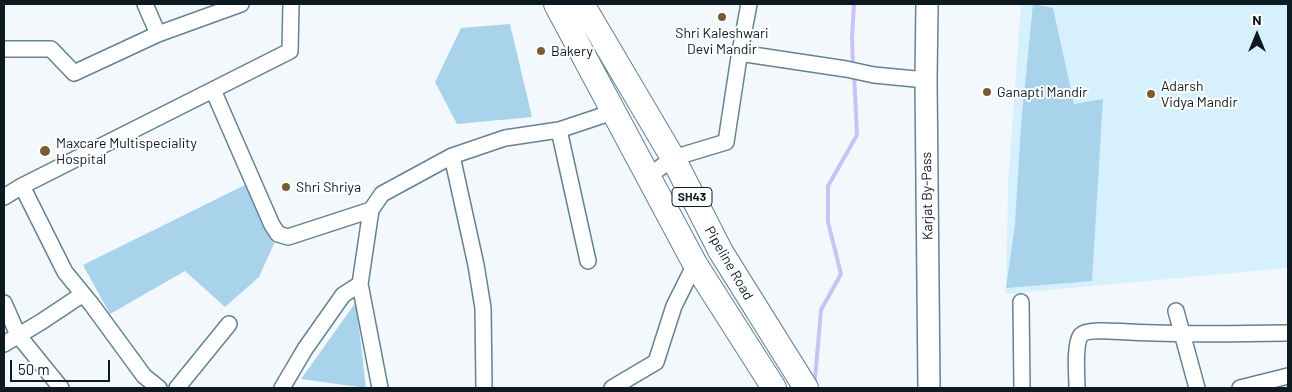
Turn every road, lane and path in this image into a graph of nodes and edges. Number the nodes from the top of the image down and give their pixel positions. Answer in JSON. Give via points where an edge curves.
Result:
{"nodes":[{"id":1,"x":145,"y":4,"type":"edge"},
{"id":2,"x":241,"y":4,"type":"edge"},
{"id":3,"x":290,"y":4,"type":"edge"},
{"id":4,"x":556,"y":4,"type":"edge"},
{"id":5,"x":582,"y":4,"type":"edge"},
{"id":6,"x":749,"y":4,"type":"edge"},
{"id":7,"x":927,"y":4,"type":"edge"},
{"id":8,"x":158,"y":34,"type":"junction"},
{"id":9,"x":4,"y":49,"type":"edge"},
{"id":10,"x":739,"y":57,"type":"junction"},
{"id":11,"x":926,"y":80,"type":"junction"},
{"id":12,"x":213,"y":90,"type":"junction"},
{"id":13,"x":613,"y":112,"type":"junction"},
{"id":14,"x":559,"y":130,"type":"junction"},
{"id":15,"x":452,"y":156,"type":"junction"},
{"id":16,"x":672,"y":158,"type":"junction"},
{"id":17,"x":648,"y":177,"type":"junction"},
{"id":18,"x":22,"y":186,"type":"junction"},
{"id":19,"x":4,"y":197,"type":"edge"},
{"id":20,"x":370,"y":210,"type":"junction"},
{"id":21,"x":588,"y":261,"type":"dead end"},
{"id":22,"x":694,"y":264,"type":"junction"},
{"id":23,"x":360,"y":284,"type":"junction"},
{"id":24,"x":83,"y":294,"type":"junction"},
{"id":25,"x":1022,"y":302,"type":"dead end"},
{"id":26,"x":4,"y":303,"type":"edge"},
{"id":27,"x":1176,"y":311,"type":"dead end"},
{"id":28,"x":229,"y":324,"type":"dead end"},
{"id":29,"x":1288,"y":333,"type":"edge"},
{"id":30,"x":18,"y":335,"type":"junction"},
{"id":31,"x":1182,"y":335,"type":"junction"},
{"id":32,"x":4,"y":344,"type":"edge"},
{"id":33,"x":1288,"y":376,"type":"edge"},
{"id":34,"x":61,"y":388,"type":"edge"},
{"id":35,"x":159,"y":388,"type":"edge"},
{"id":36,"x":177,"y":388,"type":"edge"},
{"id":37,"x":282,"y":388,"type":"edge"},
{"id":38,"x":380,"y":388,"type":"edge"},
{"id":39,"x":484,"y":388,"type":"edge"},
{"id":40,"x":612,"y":388,"type":"edge"},
{"id":41,"x":774,"y":388,"type":"edge"},
{"id":42,"x":806,"y":388,"type":"edge"},
{"id":43,"x":929,"y":388,"type":"edge"},
{"id":44,"x":1022,"y":388,"type":"edge"},
{"id":45,"x":1077,"y":388,"type":"edge"},
{"id":46,"x":1197,"y":388,"type":"edge"},
{"id":47,"x":1240,"y":388,"type":"edge"}],
"edges":[{"from":1,"to":8,"type":"street"},
{"from":2,"to":8,"type":"street"},
{"from":3,"to":12,"type":"street","via":[[290,50]]},
{"from":4,"to":13,"type":"main road","name":"Pipeline Road","number":"SH43"},
{"from":5,"to":16,"type":"main road","name":"Pipeline Road","number":"SH43"},
{"from":6,"to":10,"type":"street"},
{"from":7,"to":11,"type":"main road","name":"Karjat By-Pass"},
{"from":8,"to":9,"type":"street","via":[[74,73],[51,49]]},
{"from":10,"to":11,"type":"street","via":[[746,54],[874,76]]},
{"from":10,"to":16,"type":"street","via":[[726,142]]},
{"from":11,"to":43,"type":"main road","name":"Karjat By-Pass"},
{"from":12,"to":18,"type":"street"},
{"from":12,"to":20,"type":"street","via":[[278,234],[288,237]]},
{"from":13,"to":14,"type":"street"},
{"from":13,"to":17,"type":"main road","name":"Pipeline Road","number":"SH43"},
{"from":14,"to":15,"type":"street","via":[[505,138]]},
{"from":14,"to":21,"type":"street"},
{"from":15,"to":20,"type":"street","via":[[382,194]]},
{"from":15,"to":39,"type":"street","via":[[483,308]]},
{"from":16,"to":17,"type":"street"},
{"from":16,"to":42,"type":"main road","name":"Pipeline Road","number":"SH43","via":[[720,252]]},
{"from":17,"to":22,"type":"main road","name":"Pipeline Road","number":"SH43"},
{"from":18,"to":19,"type":"street"},
{"from":18,"to":24,"type":"street","via":[[65,272]]},
{"from":20,"to":23,"type":"street"},
{"from":22,"to":40,"type":"street","via":[[674,306],[656,362]]},
{"from":22,"to":41,"type":"main road","name":"Pipeline Road","number":"SH43"},
{"from":23,"to":37,"type":"street","via":[[343,295]]},
{"from":23,"to":38,"type":"street"},
{"from":24,"to":30,"type":"street"},
{"from":24,"to":35,"type":"street","via":[[144,376]]},
{"from":25,"to":44,"type":"street"},
{"from":26,"to":30,"type":"street"},
{"from":27,"to":31,"type":"street"},
{"from":28,"to":36,"type":"street"},
{"from":29,"to":31,"type":"street"},
{"from":30,"to":32,"type":"street"},
{"from":30,"to":34,"type":"street"},
{"from":31,"to":45,"type":"street","via":[[1084,332],[1078,343]]},
{"from":31,"to":46,"type":"street"},
{"from":33,"to":47,"type":"street"}]}
